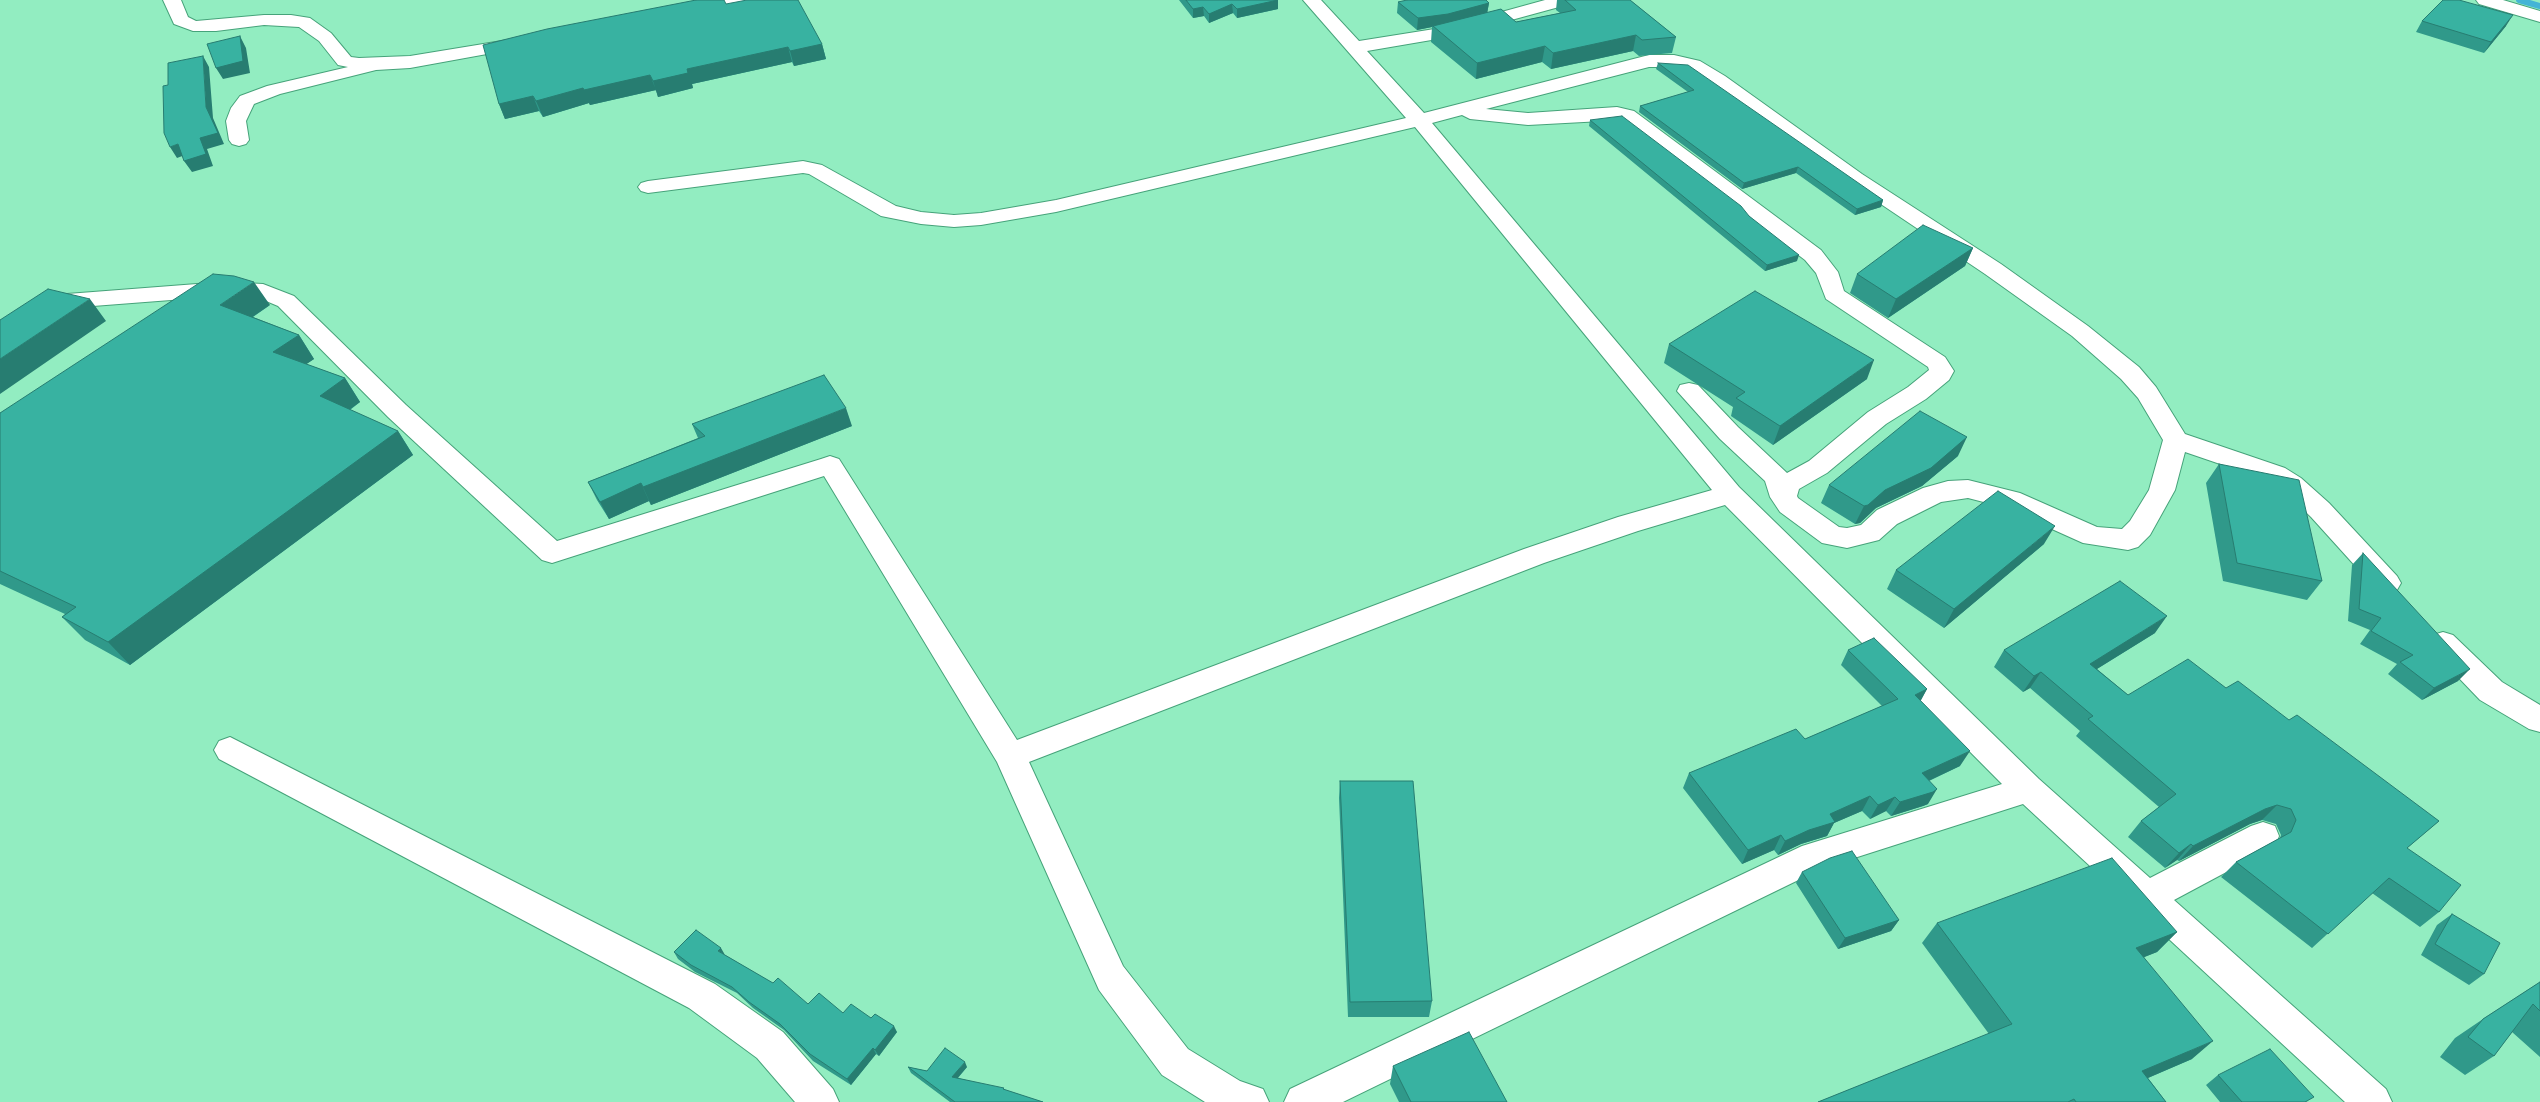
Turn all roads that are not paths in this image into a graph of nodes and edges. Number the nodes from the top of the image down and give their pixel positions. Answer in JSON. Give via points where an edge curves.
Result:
{"nodes":[{"id":1,"x":172,"y":0,"type":"edge"},
{"id":2,"x":738,"y":0,"type":"edge"},
{"id":3,"x":1312,"y":0,"type":"edge"},
{"id":4,"x":1564,"y":0,"type":"edge"},
{"id":5,"x":2485,"y":0,"type":"edge"},
{"id":6,"x":672,"y":13,"type":"edge"},
{"id":7,"x":2540,"y":17,"type":"edge"},
{"id":8,"x":540,"y":39,"type":"edge"},
{"id":9,"x":1356,"y":47,"type":"junction"},
{"id":10,"x":380,"y":65,"type":"junction"},
{"id":11,"x":1457,"y":111,"type":"junction"},
{"id":12,"x":1420,"y":121,"type":"junction"},
{"id":13,"x":239,"y":140,"type":"dead end"},
{"id":14,"x":648,"y":187,"type":"dead end"},
{"id":15,"x":67,"y":301,"type":"edge"},
{"id":16,"x":1689,"y":390,"type":"dead end"},
{"id":17,"x":2176,"y":440,"type":"junction"},
{"id":18,"x":1730,"y":494,"type":"junction"},
{"id":19,"x":1783,"y":497,"type":"junction"},
{"id":20,"x":2406,"y":603,"type":"edge"},
{"id":21,"x":2425,"y":623,"type":"edge"},
{"id":22,"x":2540,"y":720,"type":"edge"},
{"id":23,"x":230,"y":750,"type":"dead end"},
{"id":24,"x":1010,"y":756,"type":"junction"},
{"id":25,"x":2028,"y":789,"type":"junction"},
{"id":26,"x":2263,"y":836,"type":"dead end"},
{"id":27,"x":2147,"y":897,"type":"junction"},
{"id":28,"x":820,"y":1102,"type":"edge"},
{"id":29,"x":1250,"y":1102,"type":"edge"},
{"id":30,"x":1304,"y":1102,"type":"edge"},
{"id":31,"x":2373,"y":1102,"type":"edge"}],
"edges":[{"from":1,"to":10,"type":"street","via":[[176,15],[184,24],[204,27],[264,20],[298,21],[321,34],[345,61]]},
{"from":2,"to":6,"type":"street"},
{"from":3,"to":9,"type":"street"},
{"from":4,"to":9,"type":"street","via":[[1450,32]]},
{"from":5,"to":7,"type":"street"},
{"from":8,"to":10,"type":"street"},
{"from":9,"to":12,"type":"street"},
{"from":10,"to":13,"type":"street","via":[[247,100],[236,121]]},
{"from":11,"to":12,"type":"street"},
{"from":11,"to":17,"type":"street","via":[[1648,61],[1693,65],[2096,344],[2130,373],[2147,393]]},
{"from":11,"to":19,"type":"street","via":[[1528,119],[1627,114],[1813,255],[1827,272],[1834,294],[1937,362],[1941,367],[1940,374],[1877,418],[1818,467],[1788,484]]},
{"from":12,"to":14,"type":"street","via":[[1056,206],[963,220],[921,218],[889,211],[815,169],[803,167]]},
{"from":12,"to":18,"type":"street"},
{"from":15,"to":24,"type":"street","via":[[223,289],[263,291],[286,300],[397,411],[552,553],[830,465]]},
{"from":16,"to":19,"type":"street","via":[[1777,477]]},
{"from":17,"to":19,"type":"street","via":[[2162,490],[2140,528],[2128,540],[2093,536],[2011,500],[1968,489],[1932,495],[1887,517],[1869,533],[1847,538],[1832,536]]},
{"from":17,"to":20,"type":"street","via":[[2276,474],[2292,484]]},
{"from":18,"to":24,"type":"street","via":[[1534,556]]},
{"from":18,"to":25,"type":"street"},
{"from":21,"to":22,"type":"street","via":[[2486,686]]},
{"from":23,"to":28,"type":"street","via":[[702,996],[770,1045]]},
{"from":24,"to":29,"type":"street","via":[[1111,978],[1175,1062],[1233,1098]]},
{"from":25,"to":27,"type":"street"},
{"from":25,"to":30,"type":"street","via":[[1814,856]]},
{"from":26,"to":27,"type":"street"},
{"from":27,"to":31,"type":"street"}]}
